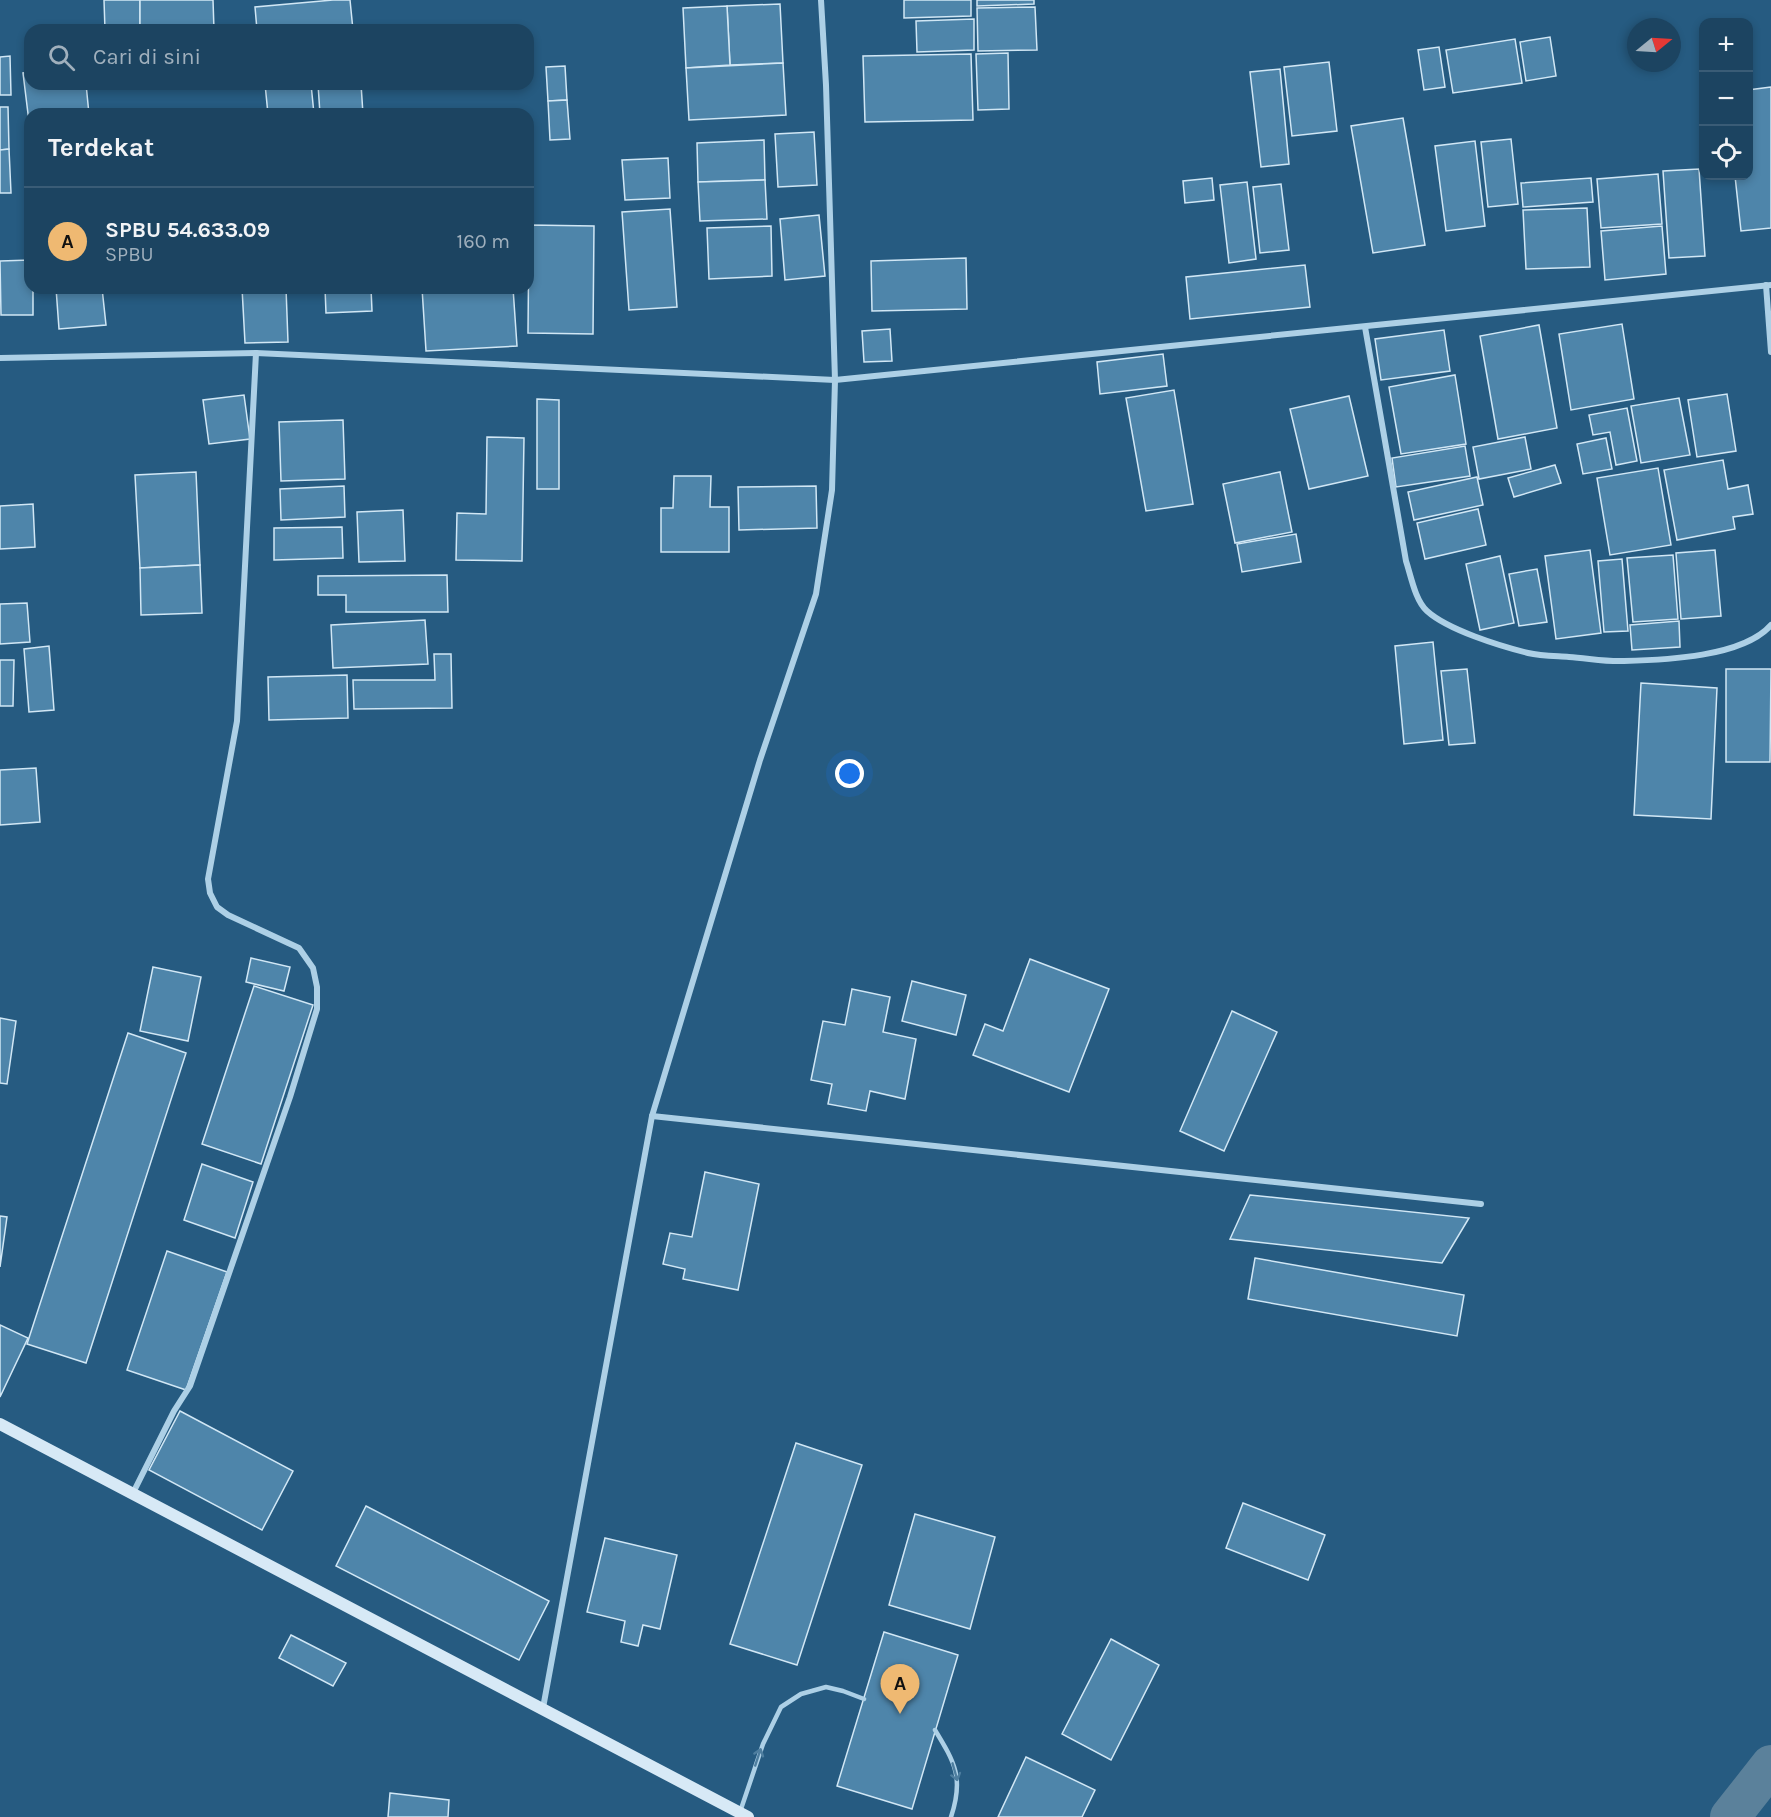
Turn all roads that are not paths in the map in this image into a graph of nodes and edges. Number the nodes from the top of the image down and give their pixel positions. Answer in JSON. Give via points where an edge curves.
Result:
{"nodes":[{"id":1,"x":820,"y":0,"type":"edge"},
{"id":2,"x":1768,"y":285,"type":"edge"},
{"id":3,"x":1365,"y":327,"type":"junction"},
{"id":4,"x":1771,"y":352,"type":"edge"},
{"id":5,"x":256,"y":353,"type":"junction"},
{"id":6,"x":0,"y":358,"type":"edge"},
{"id":7,"x":835,"y":380,"type":"junction"},
{"id":8,"x":1771,"y":625,"type":"edge"},
{"id":9,"x":652,"y":1116,"type":"junction"},
{"id":10,"x":1481,"y":1204,"type":"dead end"},
{"id":11,"x":0,"y":1424,"type":"edge"},
{"id":12,"x":132,"y":1494,"type":"junction"},
{"id":13,"x":864,"y":1699,"type":"dead end"},
{"id":14,"x":543,"y":1708,"type":"junction"},
{"id":15,"x":935,"y":1730,"type":"dead end"},
{"id":16,"x":744,"y":1815,"type":"edge"},
{"id":17,"x":951,"y":1817,"type":"edge"}],
"edges":[{"from":1,"to":7,"type":"street"},
{"from":2,"to":3,"type":"street"},
{"from":2,"to":4,"type":"street"},
{"from":3,"to":7,"type":"street"},
{"from":3,"to":8,"type":"street","via":[[1406,561],[1417,593],[1431,614],[1472,635],[1530,654],[1622,661],[1714,653],[1748,642]]},
{"from":5,"to":6,"type":"street"},
{"from":5,"to":7,"type":"street"},
{"from":5,"to":12,"type":"street","via":[[237,721],[208,879],[210,893],[228,915],[299,948],[313,968],[317,1009],[190,1386]]},
{"from":7,"to":9,"type":"street","via":[[832,490],[816,594],[760,760]]},
{"from":9,"to":10,"type":"street"},
{"from":9,"to":14,"type":"street"},
{"from":11,"to":12,"type":"main road"},
{"from":12,"to":14,"type":"main road"},
{"from":16,"to":13,"type":"lane","one_way":true,"via":[[763,1744],[781,1707],[801,1694],[826,1687]]},
{"from":14,"to":16,"type":"main road"},
{"from":15,"to":17,"type":"lane","one_way":true,"via":[[958,1779]]}]}
